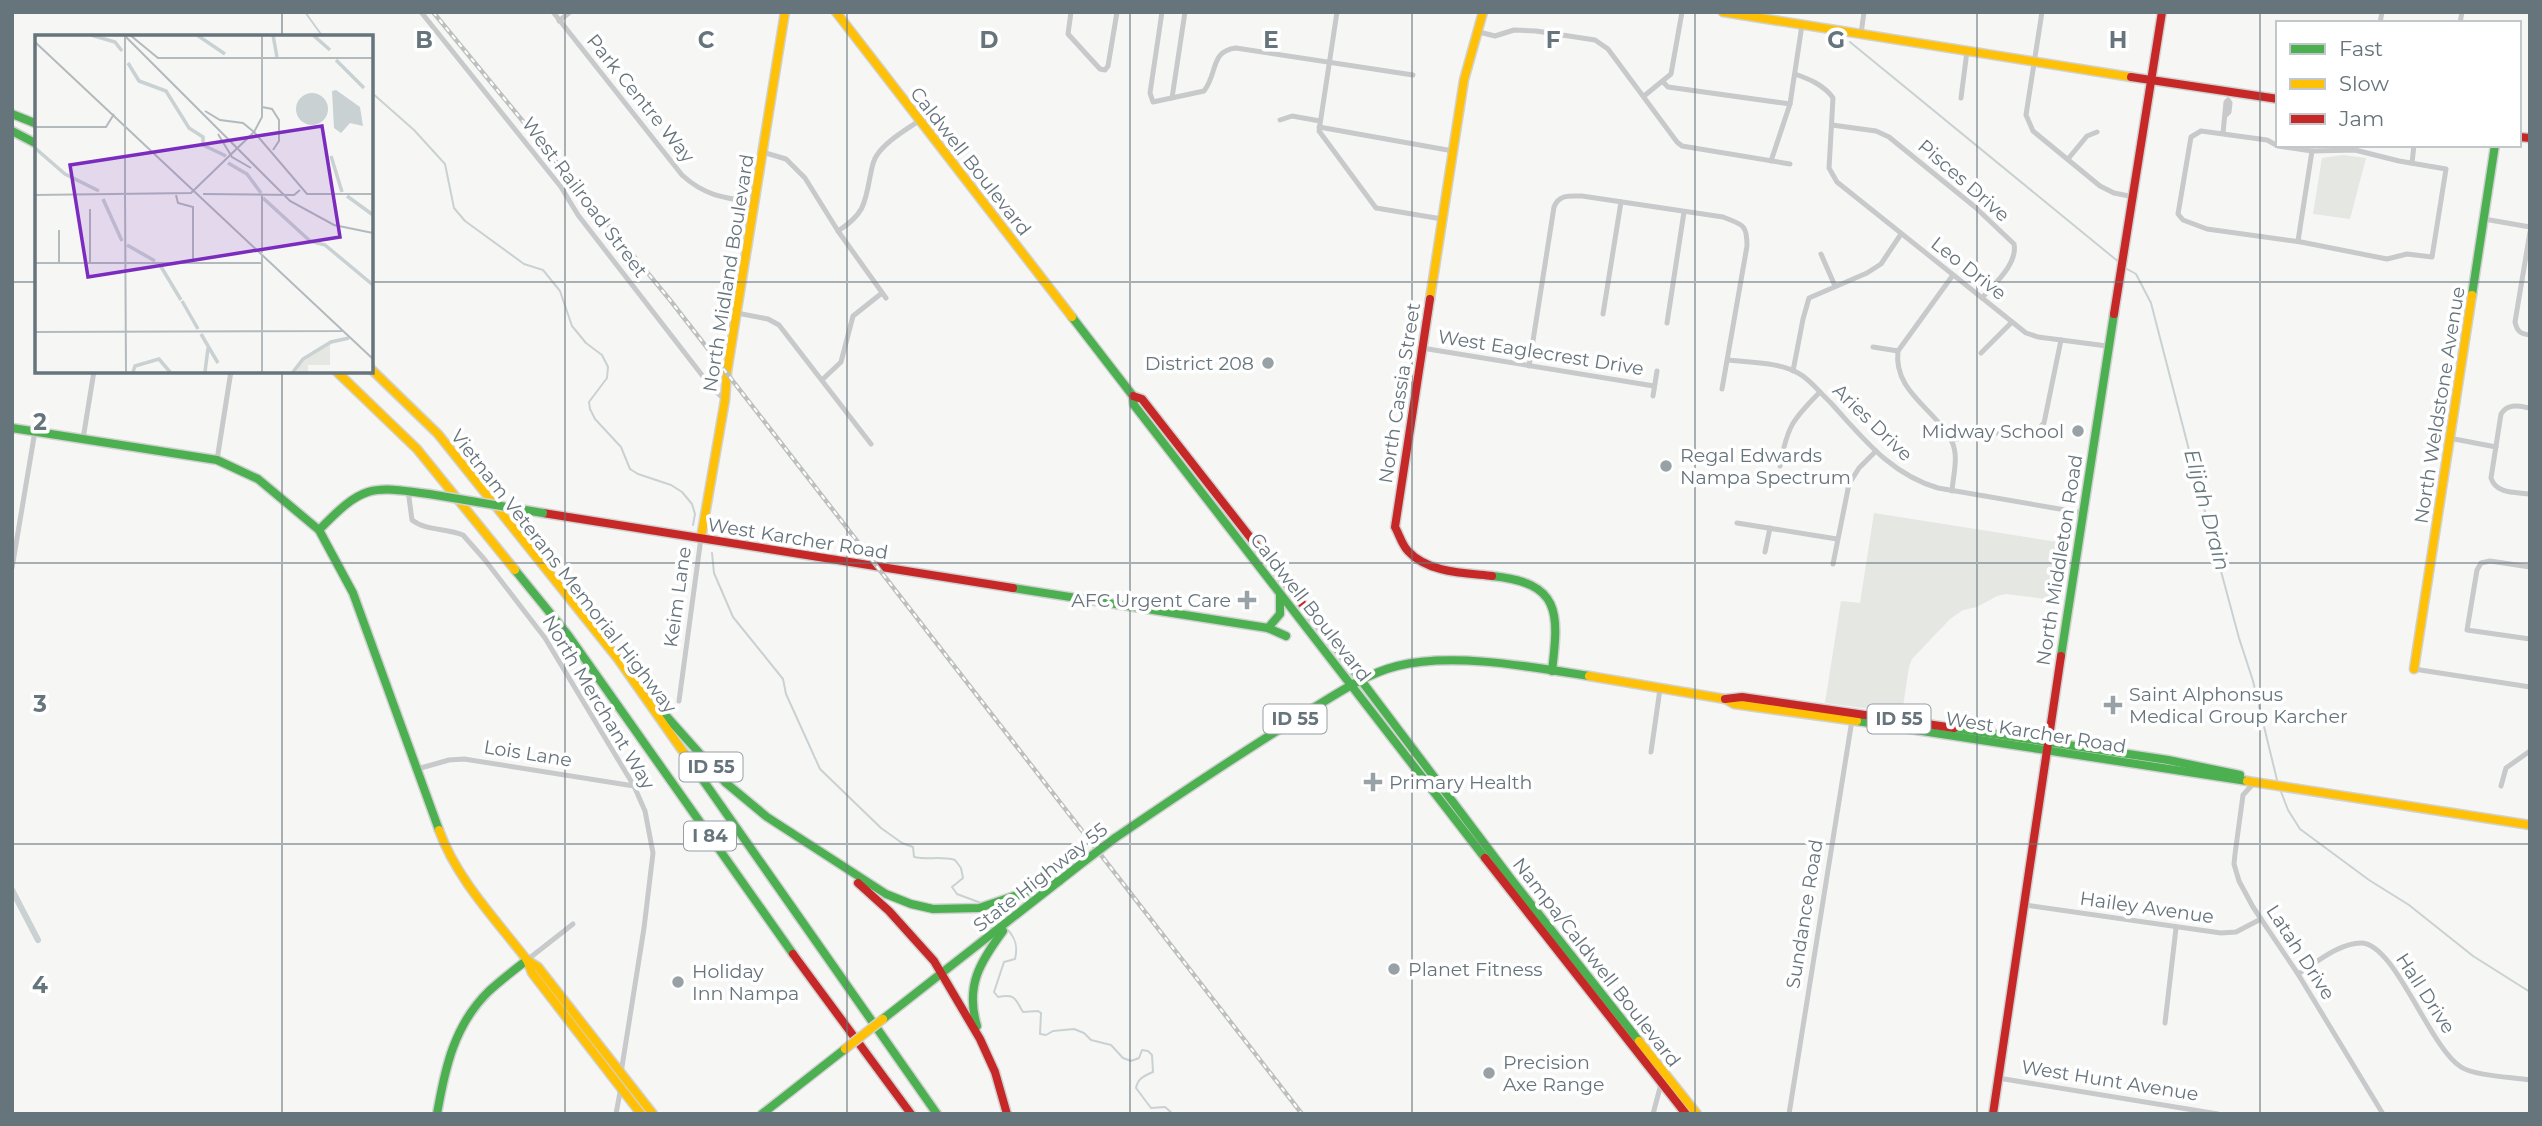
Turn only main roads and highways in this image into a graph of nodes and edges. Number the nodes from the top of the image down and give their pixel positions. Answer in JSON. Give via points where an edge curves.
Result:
{"nodes":[{"id":1,"x":785,"y":12,"type":"edge"},
{"id":2,"x":836,"y":12,"type":"edge"},
{"id":3,"x":1483,"y":12,"type":"edge"},
{"id":4,"x":1723,"y":12,"type":"edge"},
{"id":5,"x":2162,"y":12,"type":"edge"},
{"id":6,"x":1769,"y":16,"type":"edge"},
{"id":7,"x":2153,"y":80,"type":"junction"},
{"id":8,"x":2276,"y":99,"type":"edge"},
{"id":9,"x":12,"y":114,"type":"edge"},
{"id":10,"x":35,"y":123,"type":"edge"},
{"id":11,"x":12,"y":131,"type":"edge"},
{"id":12,"x":35,"y":143,"type":"edge"},
{"id":13,"x":2496,"y":147,"type":"edge"},
{"id":14,"x":373,"y":371,"type":"edge"},
{"id":15,"x":338,"y":373,"type":"edge"},
{"id":16,"x":1133,"y":396,"type":"junction"},
{"id":17,"x":12,"y":428,"type":"edge"},
{"id":18,"x":319,"y":530,"type":"junction"},
{"id":19,"x":701,"y":538,"type":"junction"},
{"id":20,"x":1279,"y":591,"type":"junction"},
{"id":21,"x":1268,"y":628,"type":"junction"},
{"id":22,"x":1286,"y":636,"type":"dead end"},
{"id":23,"x":618,"y":659,"type":"junction"},
{"id":24,"x":2414,"y":669,"type":"road end"},
{"id":25,"x":1552,"y":671,"type":"junction"},
{"id":26,"x":1362,"y":680,"type":"junction"},
{"id":27,"x":1352,"y":685,"type":"junction"},
{"id":28,"x":1725,"y":699,"type":"junction"},
{"id":29,"x":2047,"y":746,"type":"junction"},
{"id":30,"x":2259,"y":783,"type":"junction"},
{"id":31,"x":768,"y":817,"type":"junction"},
{"id":32,"x":2530,"y":825,"type":"edge"},
{"id":33,"x":1470,"y":832,"type":"junction"},
{"id":34,"x":1059,"y":881,"type":"junction"},
{"id":35,"x":1012,"y":920,"type":"junction"},
{"id":36,"x":527,"y":960,"type":"junction"},
{"id":37,"x":940,"y":975,"type":"junction"},
{"id":38,"x":586,"y":1043,"type":"junction"},
{"id":39,"x":621,"y":1073,"type":"junction"},
{"id":40,"x":1664,"y":1079,"type":"junction"},
{"id":41,"x":909,"y":1111,"type":"edge"},
{"id":42,"x":437,"y":1114,"type":"edge"},
{"id":43,"x":641,"y":1114,"type":"edge"},
{"id":44,"x":653,"y":1114,"type":"edge"},
{"id":45,"x":762,"y":1114,"type":"edge"},
{"id":46,"x":937,"y":1114,"type":"edge"},
{"id":47,"x":1009,"y":1114,"type":"edge"},
{"id":48,"x":1686,"y":1114,"type":"edge"},
{"id":49,"x":1697,"y":1114,"type":"edge"},
{"id":50,"x":1993,"y":1114,"type":"edge"}],
"edges":[{"from":1,"to":19,"type":"main road","name":"North Midland Boulevard"},
{"from":2,"to":16,"type":"main road","name":"Caldwell Boulevard"},
{"from":3,"to":25,"type":"main road","name":"North Cassia Street","via":[[1467,68],[1395,527],[1407,553],[1424,565],[1535,585],[1551,602],[1556,616]]},
{"from":4,"to":6,"type":"main road"},
{"from":5,"to":7,"type":"main road","name":"North Middleton Road"},
{"from":6,"to":7,"type":"main road"},
{"from":7,"to":8,"type":"main road"},
{"from":7,"to":29,"type":"main road","name":"North Middleton Road","via":[[2107,346]]},
{"from":9,"to":10,"type":"main road"},
{"from":11,"to":12,"type":"main road"},
{"from":13,"to":24,"type":"main road","name":"North Weldstone Avenue"},
{"from":14,"to":23,"type":"main road","name":"Vietnam Veterans Memorial Highway","number":"I 84","via":[[438,434]]},
{"from":15,"to":41,"type":"main road","name":"Vietnam Veterans Memorial Highway","number":"I 84","via":[[417,449],[568,635]]},
{"from":16,"to":20,"type":"main road","name":"Caldwell Boulevard","via":[[1134,405]]},
{"from":16,"to":26,"type":"main road","name":"Caldwell Boulevard","via":[[1142,399]]},
{"from":17,"to":18,"type":"main road","via":[[217,460],[258,479]]},
{"from":18,"to":19,"type":"main road","name":"West Karcher Road","bridge":true,"via":[[358,493],[383,486]]},
{"from":18,"to":36,"type":"main road","via":[[353,593],[443,845]]},
{"from":19,"to":21,"type":"main road","name":"West Karcher Road"},
{"from":20,"to":21,"type":"main road","via":[[1282,605]]},
{"from":20,"to":27,"type":"main road","name":"Caldwell Boulevard"},
{"from":21,"to":22,"type":"main road","name":"West Karcher Road"},
{"from":23,"to":31,"type":"main road","number":"ID 55","via":[[707,763]]},
{"from":23,"to":46,"type":"main road","name":"Vietnam Veterans Memorial Highway","number":"I 84"},
{"from":25,"to":26,"type":"main road","name":"West Karcher Road","number":"ID 55","via":[[1438,660],[1396,666]]},
{"from":25,"to":28,"type":"main road","name":"West Karcher Road","number":"ID 55"},
{"from":26,"to":27,"type":"main road","name":"West Karcher Road","number":"ID 55"},
{"from":26,"to":33,"type":"main road","name":"Caldwell Boulevard"},
{"from":27,"to":33,"type":"main road","name":"Caldwell Boulevard"},
{"from":27,"to":34,"type":"main road","name":"State Highway 55","number":"ID 55","bridge":true,"via":[[1238,754]]},
{"from":28,"to":29,"type":"main road","name":"West Karcher Road","number":"ID 55","via":[[1734,704]]},
{"from":28,"to":29,"type":"main road","name":"West Karcher Road","number":"ID 55","via":[[1750,698]]},
{"from":29,"to":30,"type":"main road","name":"West Karcher Road","number":"ID 55"},
{"from":29,"to":30,"type":"main road","name":"West Karcher Road","number":"ID 55","via":[[2168,760]]},
{"from":29,"to":50,"type":"main road","name":"North Middleton Road"},
{"from":30,"to":32,"type":"main road","name":"West Karcher Road","number":"ID 55"},
{"from":31,"to":34,"type":"main road","number":"ID 55","via":[[886,894],[933,909],[979,908]]},
{"from":31,"to":37,"type":"main road","via":[[889,911],[934,961]]},
{"from":33,"to":40,"type":"main road","name":"Nampa/Caldwell Boulevard"},
{"from":34,"to":35,"type":"main road","name":"State Highway 55","number":"ID 55"},
{"from":35,"to":37,"type":"main road","name":"State Highway 55","number":"ID 55"},
{"from":35,"to":47,"type":"main road","via":[[980,963],[971,992],[976,1022],[998,1071]]},
{"from":36,"to":38,"type":"main road","via":[[531,973]]},
{"from":36,"to":39,"type":"main road","via":[[538,967]]},
{"from":36,"to":42,"type":"main road","via":[[486,993],[463,1021],[445,1066]]},
{"from":37,"to":45,"type":"main road","name":"State Highway 55","number":"ID 55","bridge":true},
{"from":37,"to":47,"type":"main road","via":[[980,1039]]},
{"from":38,"to":39,"type":"main road"},
{"from":38,"to":43,"type":"main road"},
{"from":39,"to":44,"type":"main road"},
{"from":40,"to":48,"type":"main road","name":"Nampa/Caldwell Boulevard"},
{"from":40,"to":49,"type":"main road","name":"Nampa/Caldwell Boulevard"}]}
